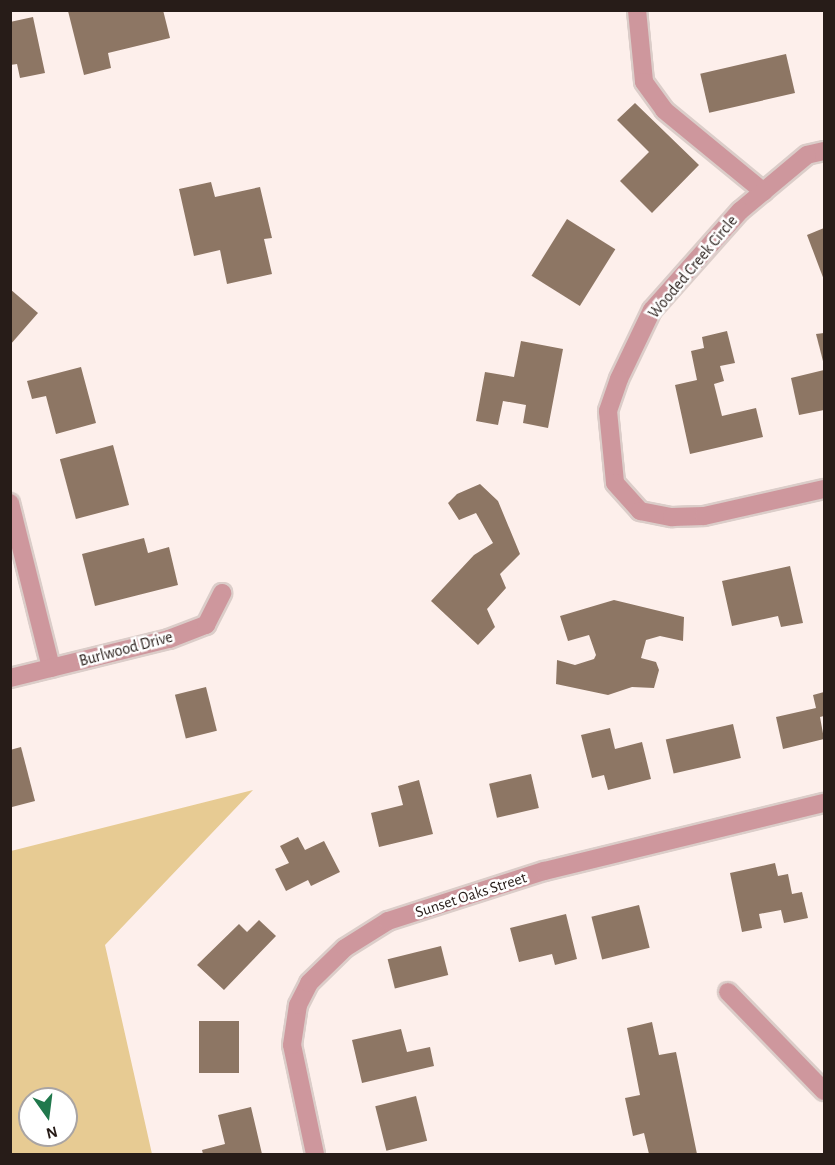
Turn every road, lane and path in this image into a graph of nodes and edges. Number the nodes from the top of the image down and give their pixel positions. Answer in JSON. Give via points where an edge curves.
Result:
{"nodes":[{"id":1,"x":637,"y":10,"type":"edge"},
{"id":2,"x":825,"y":151,"type":"edge"},
{"id":3,"x":764,"y":192,"type":"junction"},
{"id":4,"x":825,"y":489,"type":"edge"},
{"id":5,"x":10,"y":503,"type":"edge"},
{"id":6,"x":222,"y":593,"type":"dead end"},
{"id":7,"x":51,"y":668,"type":"junction"},
{"id":8,"x":10,"y":678,"type":"edge"},
{"id":9,"x":825,"y":803,"type":"edge"},
{"id":10,"x":728,"y":992,"type":"dead end"},
{"id":11,"x":825,"y":1091,"type":"edge"},
{"id":12,"x":315,"y":1155,"type":"edge"}],
"edges":[{"from":1,"to":3,"type":"street","via":[[644,82],[664,110]]},
{"from":2,"to":3,"type":"street","name":"Wooded Creek Circle","via":[[807,155]]},
{"from":3,"to":4,"type":"street","name":"Wooded Creek Circle","via":[[740,211],[652,310],[608,411],[610,466],[615,483],[640,511],[672,517],[704,516]]},
{"from":5,"to":7,"type":"street"},
{"from":6,"to":7,"type":"street","name":"Burlwood Drive","via":[[206,624],[169,639]]},
{"from":7,"to":8,"type":"street","name":"Burlwood Drive"},
{"from":9,"to":12,"type":"street","name":"Sunset Oaks Street","via":[[544,872],[388,921],[345,948],[309,983],[298,1005],[292,1045]]},
{"from":10,"to":11,"type":"street"}]}
